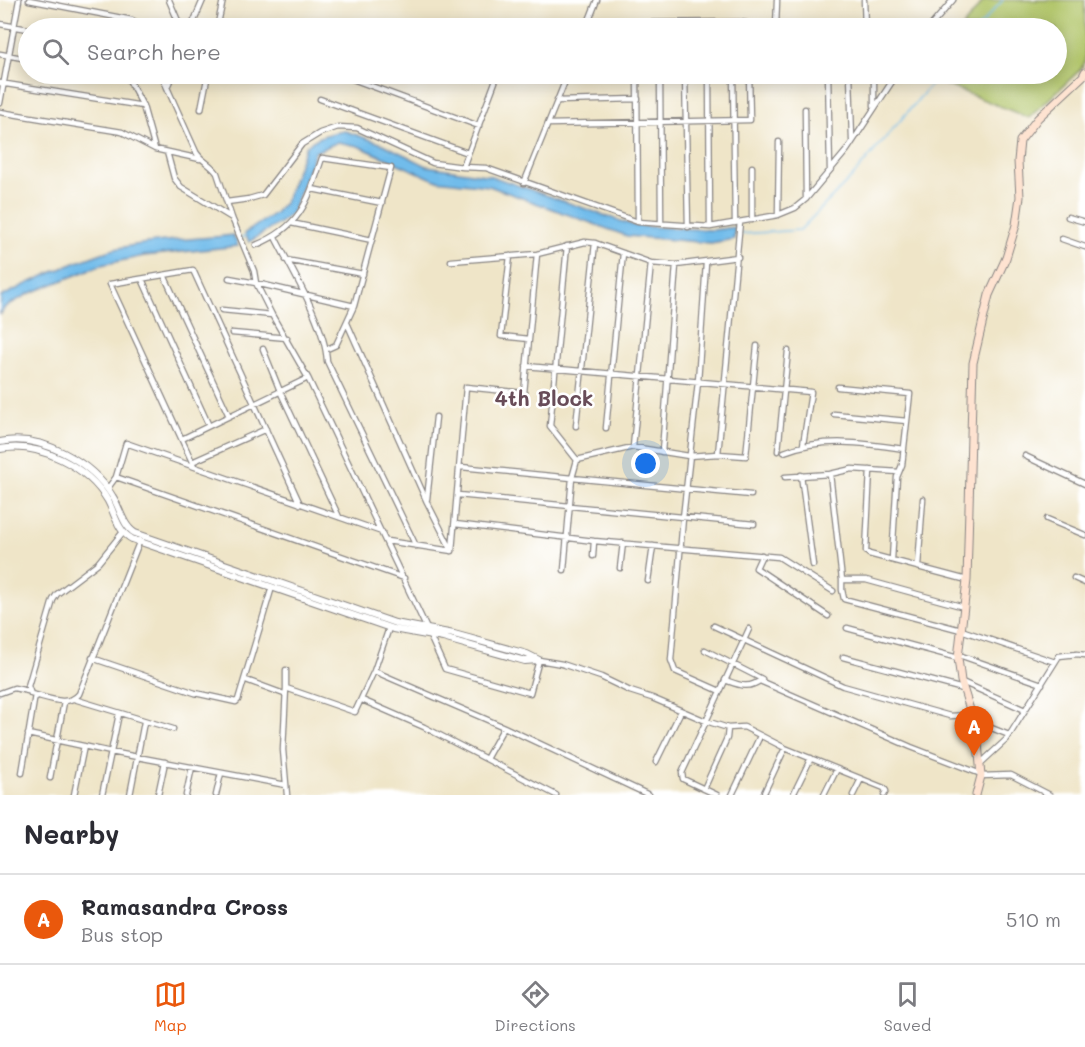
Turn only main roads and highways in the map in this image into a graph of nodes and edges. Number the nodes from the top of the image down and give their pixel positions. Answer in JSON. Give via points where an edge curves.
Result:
{"nodes":[{"id":1,"x":1085,"y":72,"type":"edge"},
{"id":2,"x":976,"y":795,"type":"edge"}],
"edges":[{"from":1,"to":2,"type":"main road","via":[[1020,141],[1016,225],[989,295],[973,363],[967,580],[959,657],[981,763]]}]}
